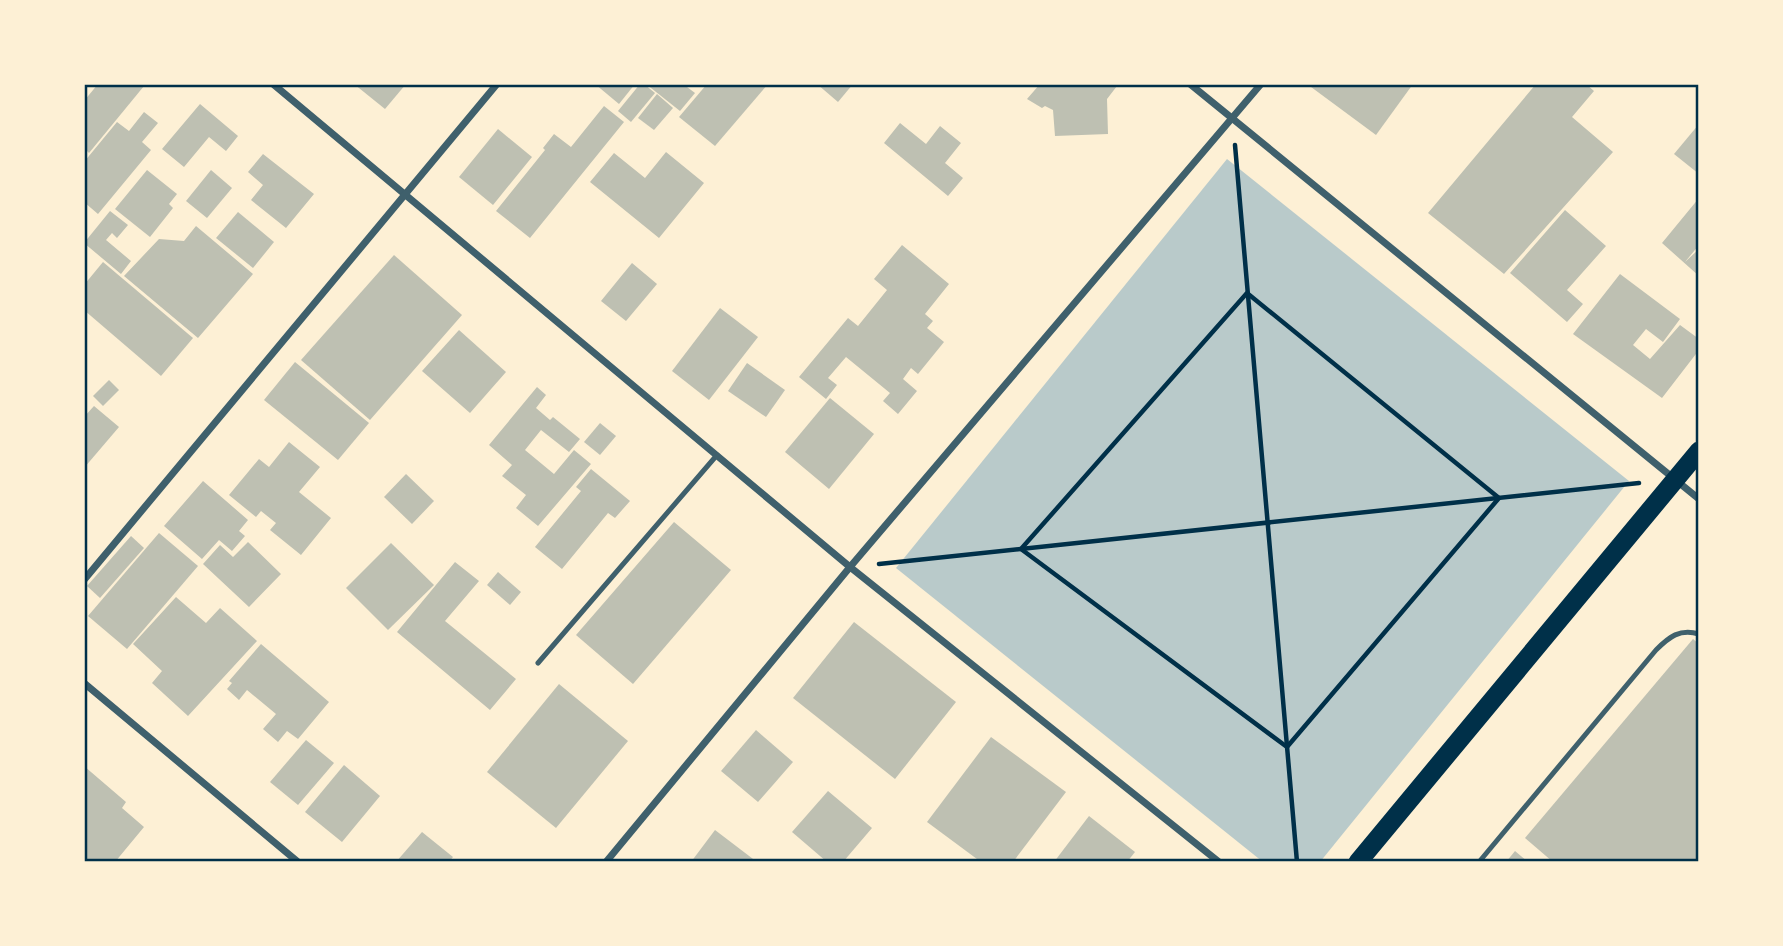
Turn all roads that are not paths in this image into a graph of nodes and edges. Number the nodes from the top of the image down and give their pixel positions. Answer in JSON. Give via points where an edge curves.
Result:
{"nodes":[{"id":1,"x":273,"y":84,"type":"edge"},
{"id":2,"x":497,"y":84,"type":"edge"},
{"id":3,"x":1190,"y":84,"type":"edge"},
{"id":4,"x":1261,"y":84,"type":"edge"},
{"id":5,"x":1233,"y":119,"type":"junction"},
{"id":6,"x":406,"y":194,"type":"junction"},
{"id":7,"x":1699,"y":451,"type":"edge"},
{"id":8,"x":716,"y":455,"type":"junction"},
{"id":9,"x":1675,"y":480,"type":"junction"},
{"id":10,"x":1699,"y":499,"type":"edge"},
{"id":11,"x":850,"y":567,"type":"junction"},
{"id":12,"x":84,"y":580,"type":"edge"},
{"id":13,"x":1699,"y":634,"type":"edge"},
{"id":14,"x":538,"y":663,"type":"dead end"},
{"id":15,"x":84,"y":683,"type":"edge"},
{"id":16,"x":298,"y":862,"type":"edge"},
{"id":17,"x":606,"y":862,"type":"edge"},
{"id":18,"x":1219,"y":862,"type":"edge"},
{"id":19,"x":1358,"y":862,"type":"edge"},
{"id":20,"x":1479,"y":862,"type":"edge"}],
"edges":[{"from":1,"to":6,"type":"street"},
{"from":2,"to":6,"type":"street"},
{"from":3,"to":5,"type":"street"},
{"from":4,"to":5,"type":"street"},
{"from":5,"to":9,"type":"street"},
{"from":5,"to":11,"type":"street"},
{"from":6,"to":8,"type":"street"},
{"from":6,"to":12,"type":"street"},
{"from":7,"to":9,"type":"highway"},
{"from":8,"to":11,"type":"street"},
{"from":8,"to":14,"type":"lane"},
{"from":9,"to":10,"type":"street"},
{"from":9,"to":19,"type":"highway"},
{"from":11,"to":17,"type":"street"},
{"from":11,"to":18,"type":"street"},
{"from":13,"to":20,"type":"lane","via":[[1679,632],[1656,650]]},
{"from":15,"to":16,"type":"street"}]}
